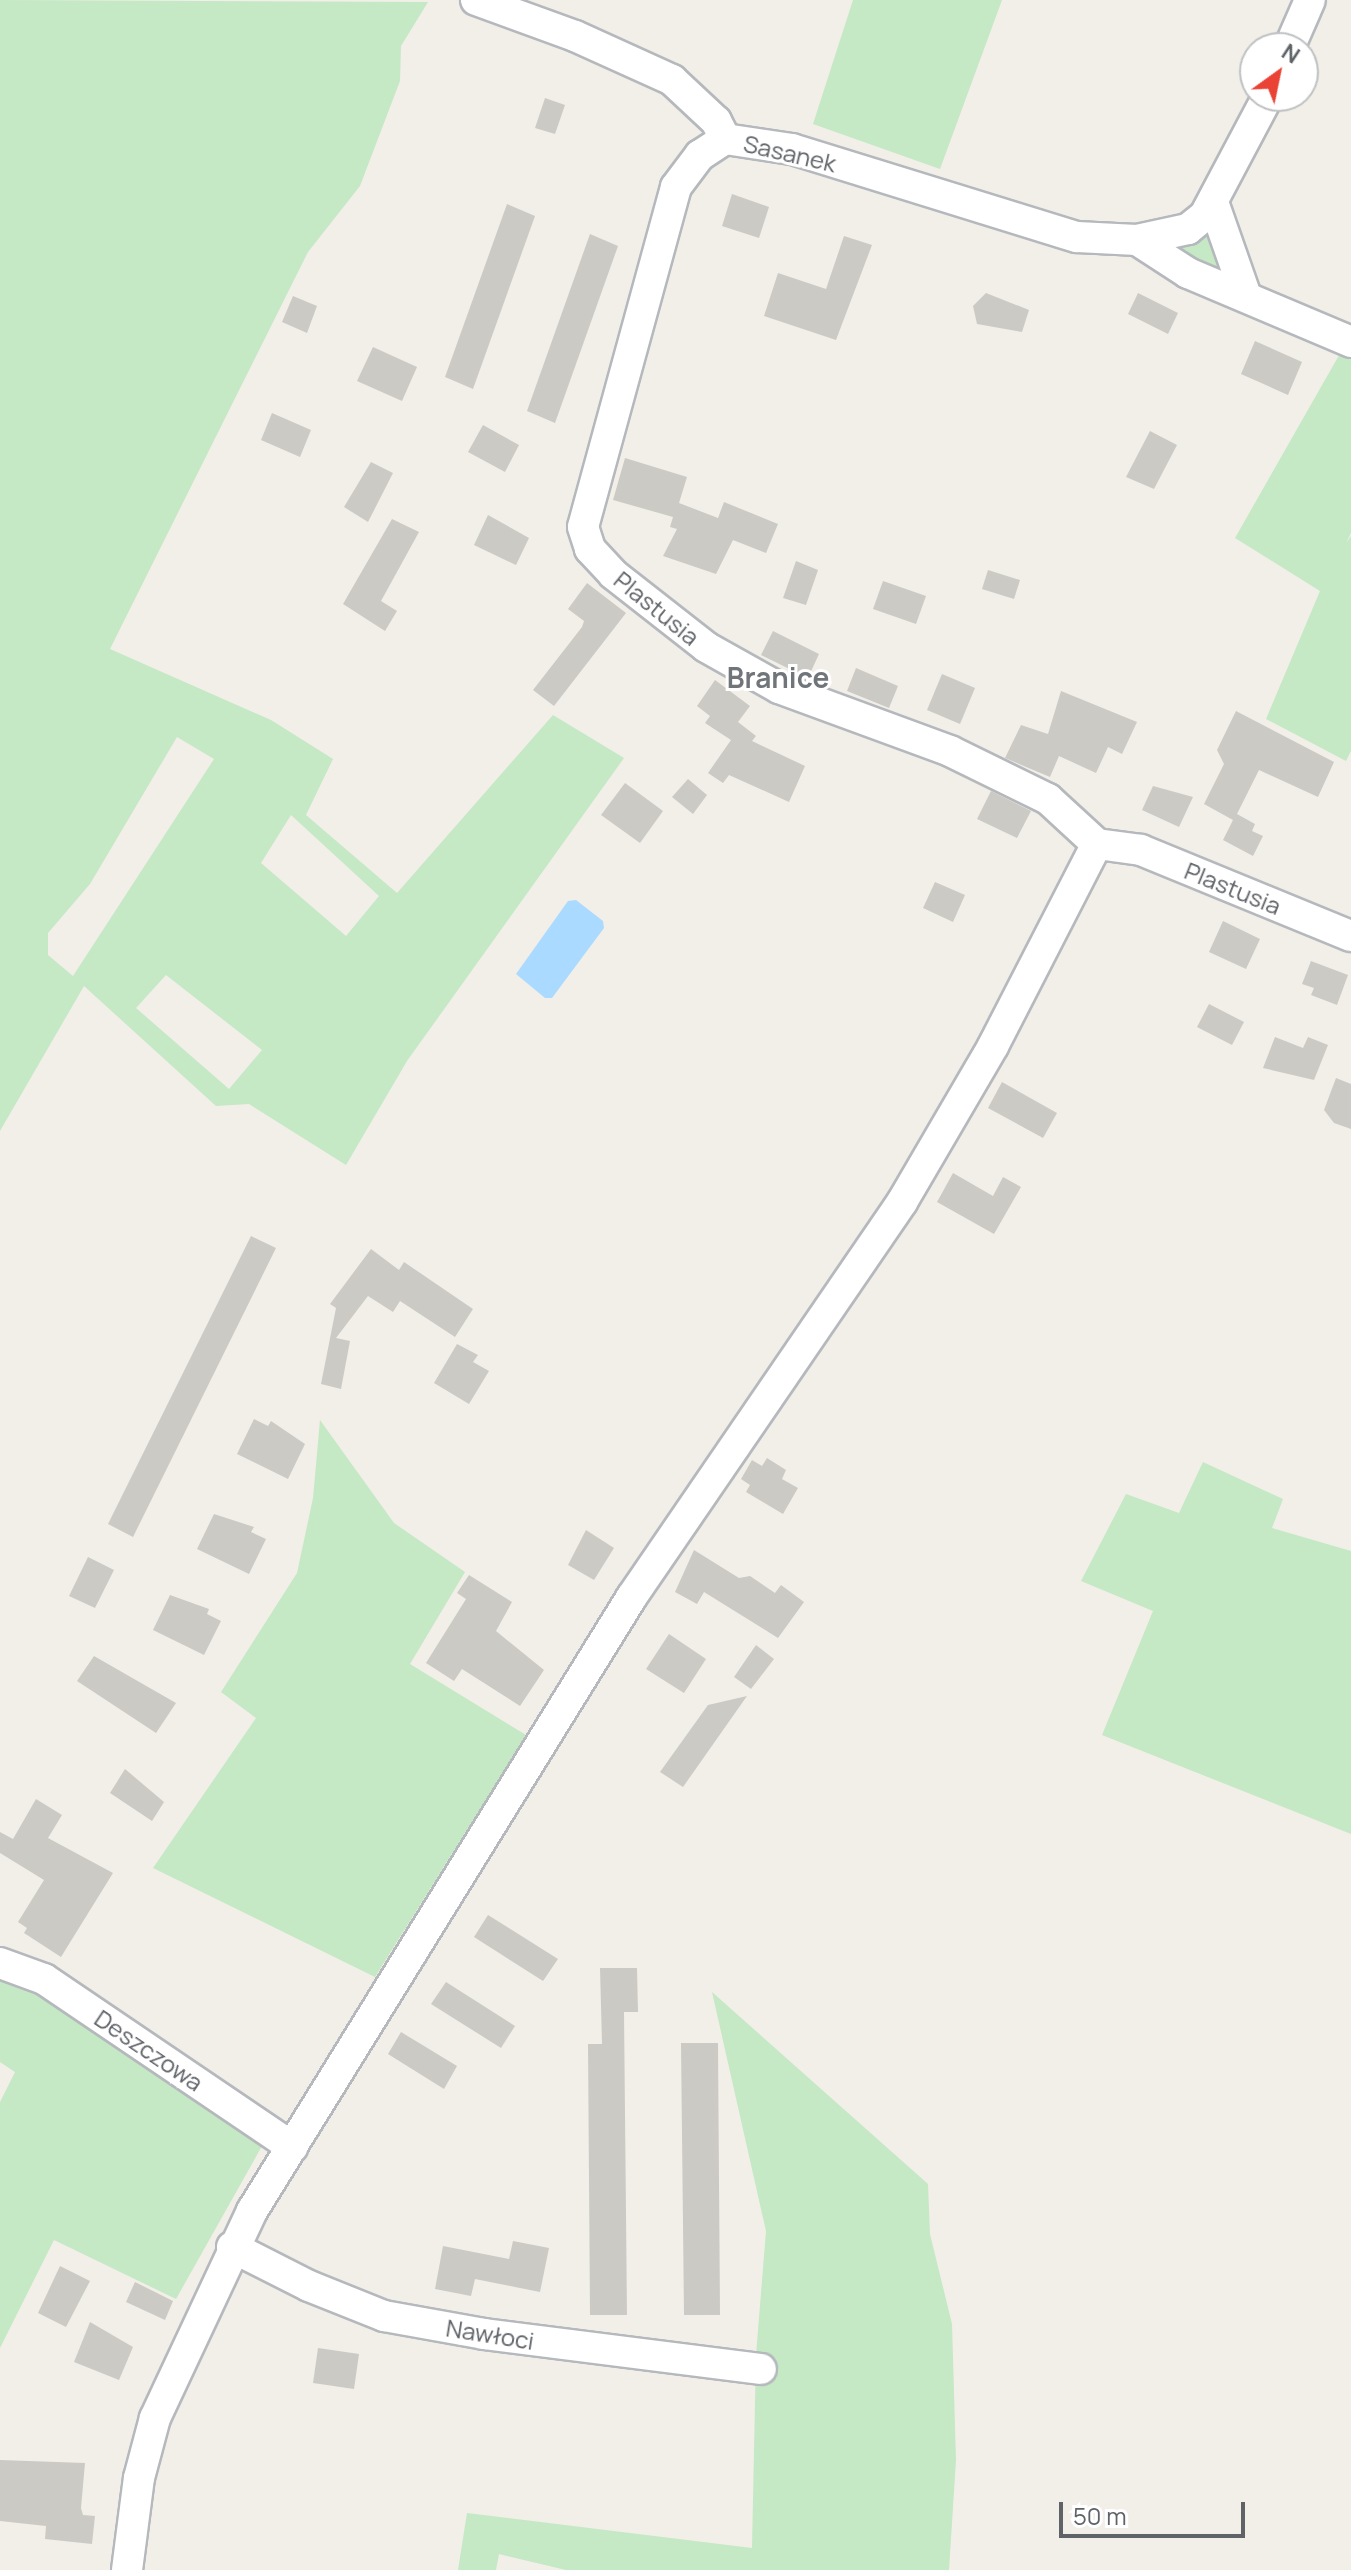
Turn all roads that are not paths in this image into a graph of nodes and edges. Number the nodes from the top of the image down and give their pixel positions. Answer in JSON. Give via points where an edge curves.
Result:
{"nodes":[{"id":1,"x":476,"y":0,"type":"edge"},
{"id":2,"x":1310,"y":0,"type":"edge"},
{"id":3,"x":1296,"y":32,"type":"edge"},
{"id":4,"x":1260,"y":112,"type":"edge"},
{"id":5,"x":725,"y":139,"type":"junction"},
{"id":6,"x":1213,"y":202,"type":"junction"},
{"id":7,"x":1137,"y":240,"type":"junction"},
{"id":8,"x":1246,"y":296,"type":"junction"},
{"id":9,"x":1351,"y":342,"type":"edge"},
{"id":10,"x":1097,"y":844,"type":"junction"},
{"id":11,"x":1351,"y":936,"type":"edge"},
{"id":12,"x":0,"y":1963,"type":"edge"},
{"id":13,"x":292,"y":2147,"type":"junction"},
{"id":14,"x":232,"y":2247,"type":"junction"},
{"id":15,"x":761,"y":2369,"type":"dead end"},
{"id":16,"x":127,"y":2570,"type":"edge"}],
"edges":[{"from":1,"to":5,"type":"street","name":"Sasanek","via":[[575,36],[672,80],[716,121]]},
{"from":2,"to":3,"type":"street"},
{"from":4,"to":6,"type":"street","name":"Sasanek"},
{"from":5,"to":7,"type":"street","name":"Sasanek","via":[[792,149],[1077,237]]},
{"from":5,"to":10,"type":"street","name":"Plastusia","via":[[700,155],[676,187],[583,527],[590,549],[613,574],[706,647],[779,688],[950,751],[1048,799]]},
{"from":6,"to":7,"type":"street","name":"Sasanek","via":[[1188,229]]},
{"from":6,"to":8,"type":"street"},
{"from":7,"to":8,"type":"street","via":[[1188,273]]},
{"from":8,"to":9,"type":"street"},
{"from":10,"to":11,"type":"street","name":"Plastusia","via":[[1141,850]]},
{"from":10,"to":13,"type":"street","via":[[993,1046],[902,1202],[631,1598]]},
{"from":12,"to":13,"type":"street","name":"Deszczowa","via":[[44,1979]]},
{"from":13,"to":14,"type":"street"},
{"from":14,"to":15,"type":"street","name":"Nawłoci","via":[[384,2316]]},
{"from":14,"to":16,"type":"street","via":[[155,2418],[139,2478]]}]}
